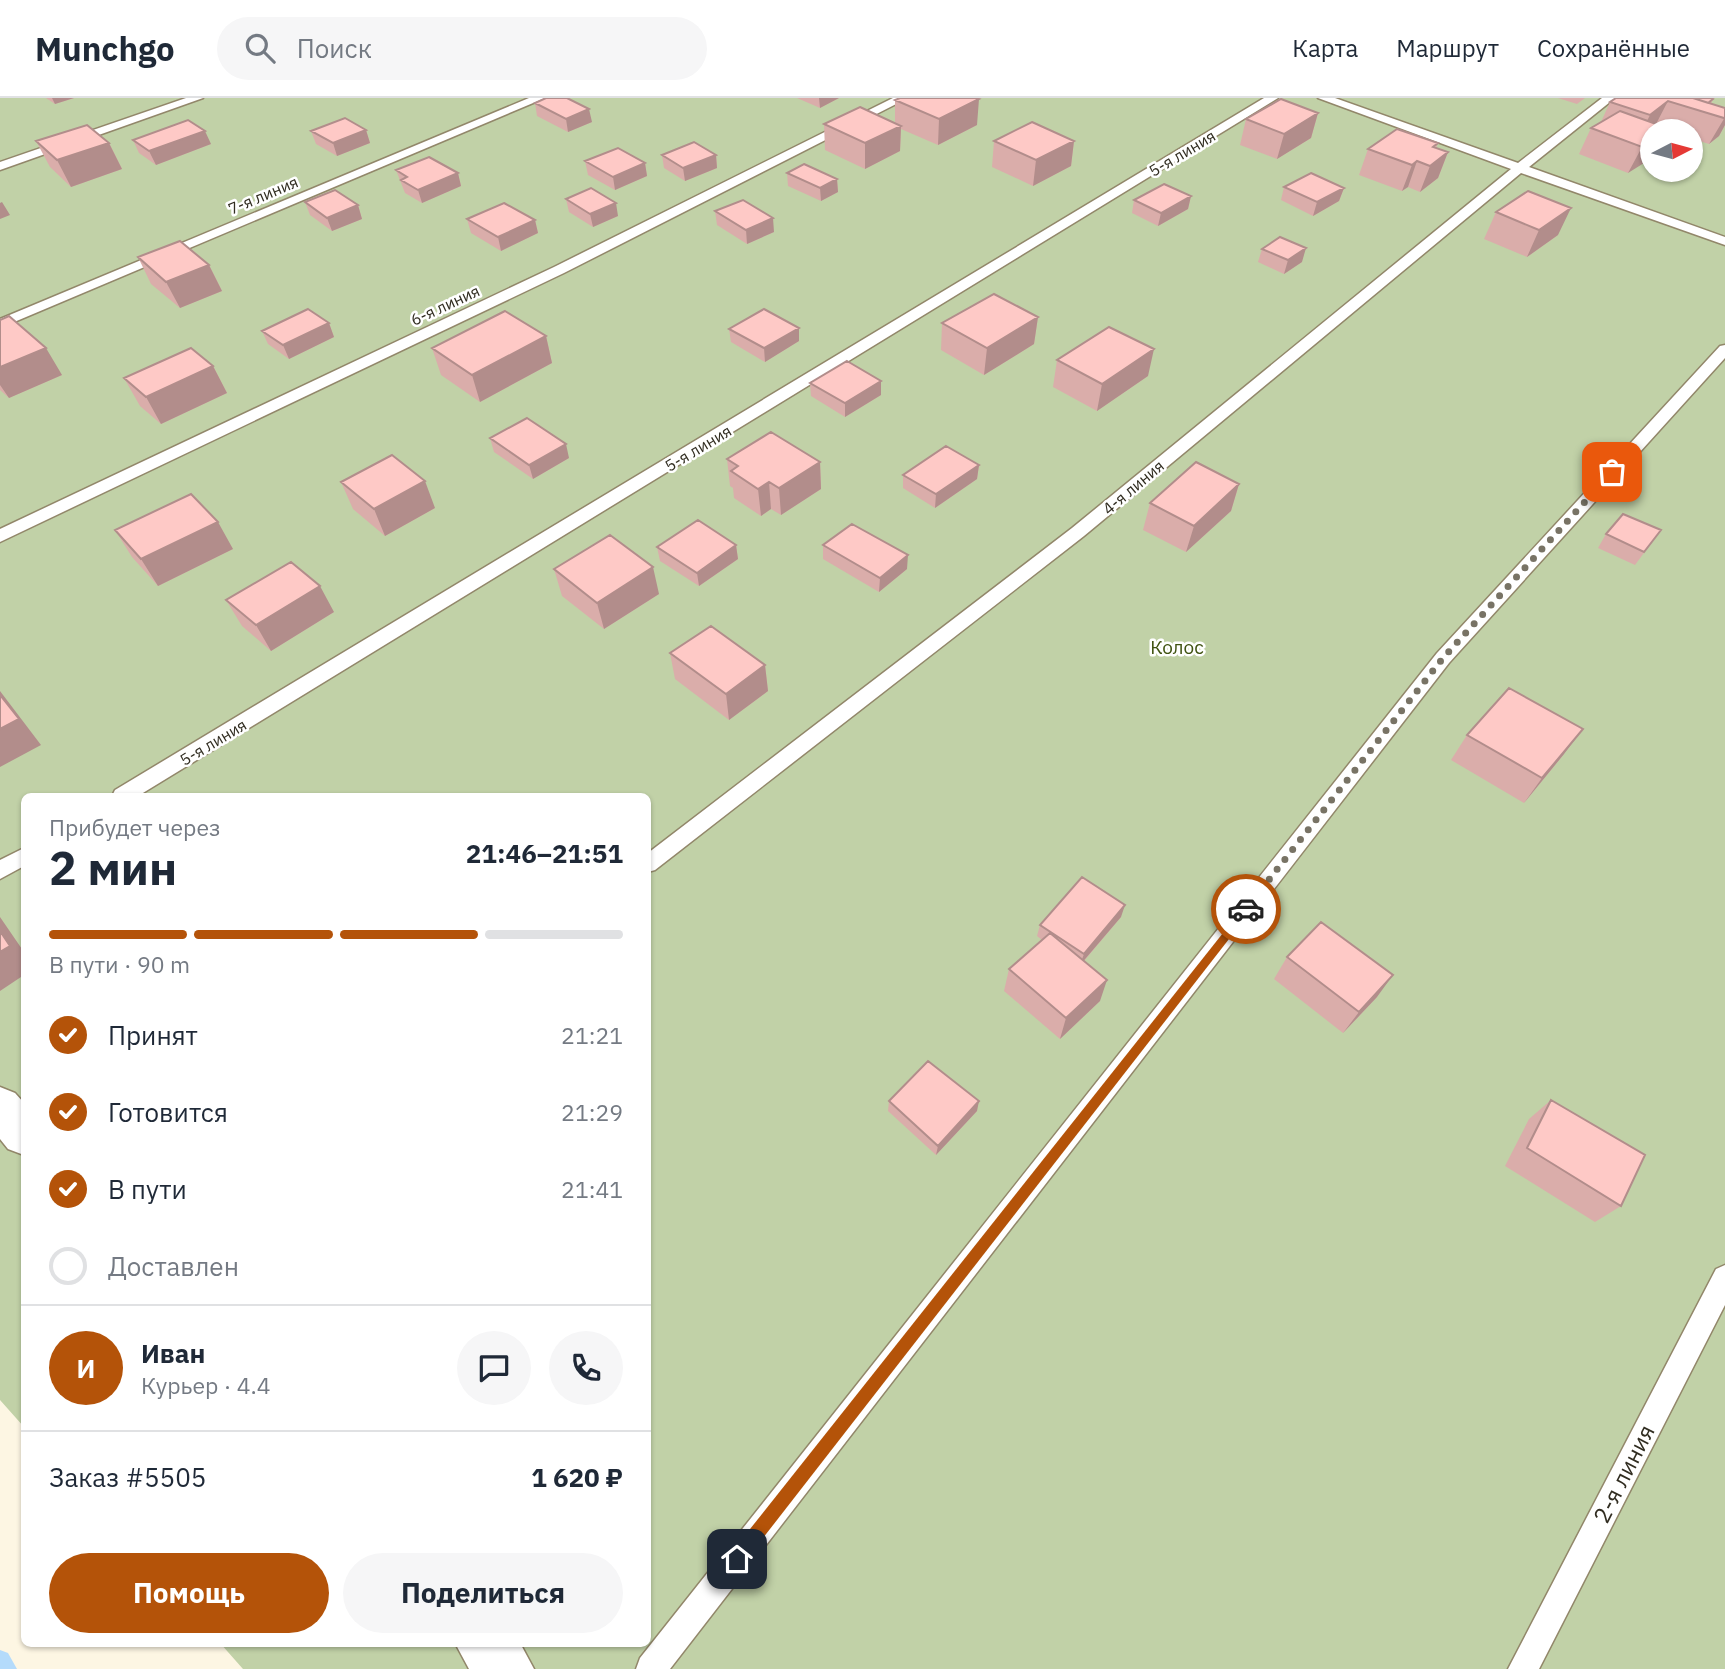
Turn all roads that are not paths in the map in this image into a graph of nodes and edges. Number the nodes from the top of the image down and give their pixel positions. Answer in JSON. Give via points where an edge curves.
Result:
{"nodes":[{"id":1,"x":197,"y":98,"type":"edge"},
{"id":2,"x":539,"y":98,"type":"edge"},
{"id":3,"x":902,"y":98,"type":"edge"},
{"id":4,"x":1272,"y":98,"type":"edge"},
{"id":5,"x":1324,"y":98,"type":"edge"},
{"id":6,"x":1609,"y":98,"type":"edge"},
{"id":7,"x":0,"y":166,"type":"edge"},
{"id":8,"x":1518,"y":169,"type":"junction"},
{"id":9,"x":1725,"y":241,"type":"edge"},
{"id":10,"x":0,"y":324,"type":"edge"},
{"id":11,"x":1725,"y":349,"type":"edge"},
{"id":12,"x":0,"y":536,"type":"edge"},
{"id":13,"x":127,"y":793,"type":"edge"},
{"id":14,"x":21,"y":858,"type":"edge"},
{"id":15,"x":651,"y":862,"type":"edge"},
{"id":16,"x":0,"y":870,"type":"edge"},
{"id":17,"x":0,"y":1107,"type":"edge"},
{"id":18,"x":21,"y":1130,"type":"edge"},
{"id":19,"x":1725,"y":1278,"type":"edge"},
{"id":20,"x":487,"y":1647,"type":"edge"},
{"id":21,"x":506,"y":1669,"type":"edge"},
{"id":22,"x":651,"y":1669,"type":"edge"},
{"id":23,"x":1523,"y":1669,"type":"edge"}],
"edges":[{"from":1,"to":7,"type":"lane"},
{"from":2,"to":10,"type":"lane","name":"7-я линия"},
{"from":3,"to":12,"type":"lane","name":"6-я линия","via":[[559,270]]},
{"from":4,"to":13,"type":"lane","name":"5-я линия"},
{"from":5,"to":8,"type":"lane"},
{"from":6,"to":8,"type":"lane","name":"4-я линия"},
{"from":8,"to":9,"type":"lane"},
{"from":8,"to":15,"type":"lane","name":"4-я линия","via":[[1078,533]]},
{"from":11,"to":22,"type":"lane","via":[[1443,658]]},
{"from":14,"to":16,"type":"lane"},
{"from":17,"to":18,"type":"street"},
{"from":19,"to":23,"type":"lane","name":"2-я линия"},
{"from":20,"to":21,"type":"street"}]}
